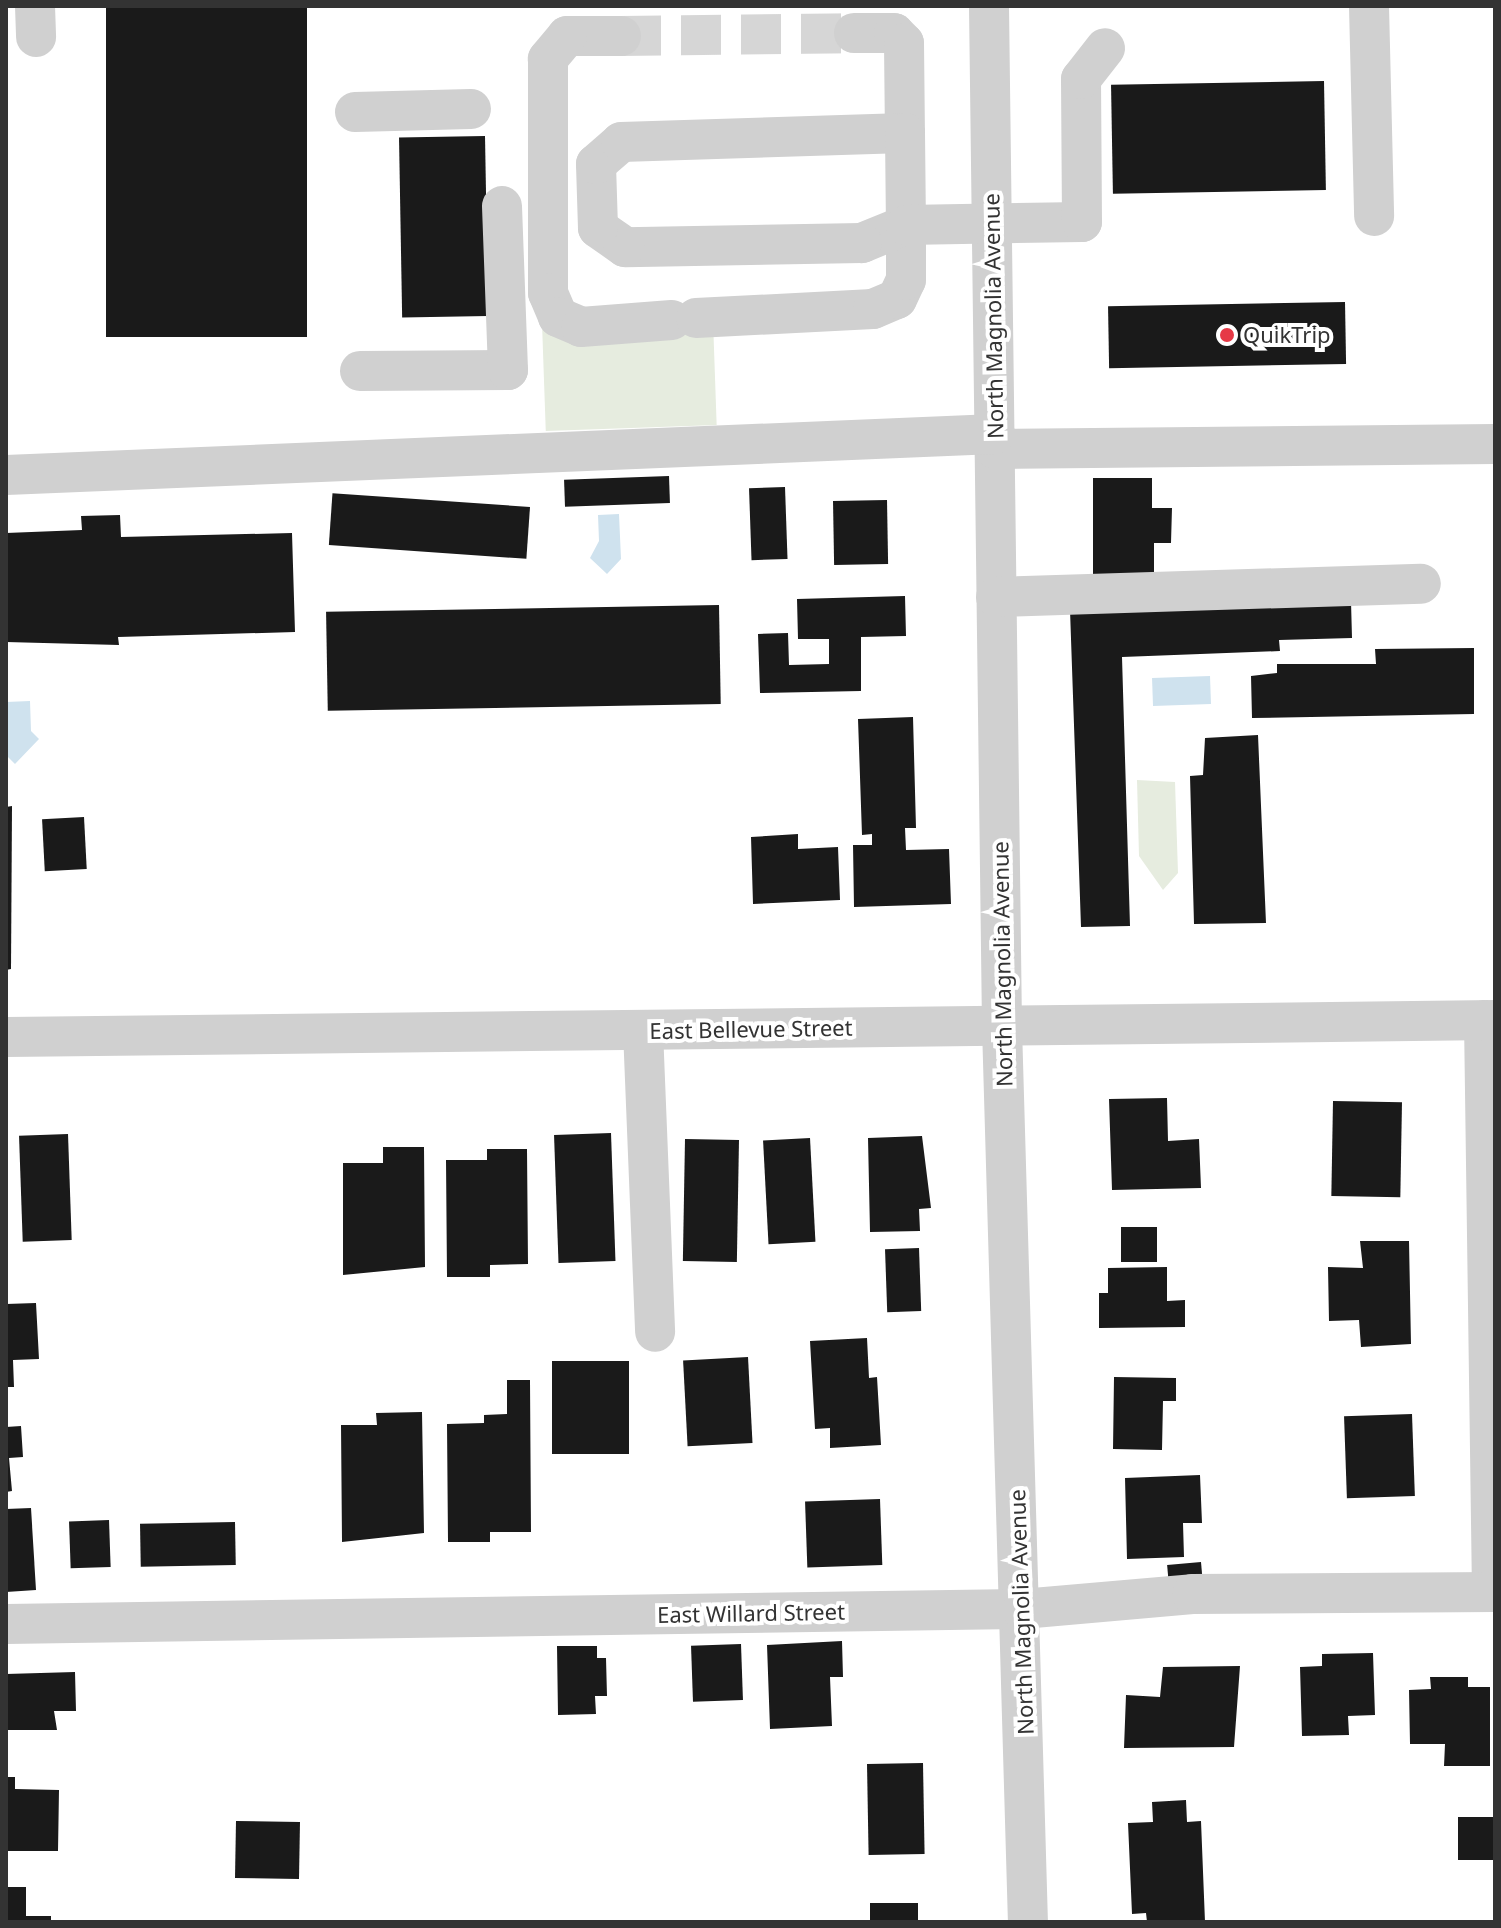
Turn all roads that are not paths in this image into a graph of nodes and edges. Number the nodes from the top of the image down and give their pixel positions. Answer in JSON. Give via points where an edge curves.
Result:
{"nodes":[{"id":1,"x":989,"y":6,"type":"edge"},
{"id":2,"x":1369,"y":6,"type":"edge"},
{"id":3,"x":854,"y":33,"type":"tunnel mouth"},
{"id":4,"x":621,"y":36,"type":"tunnel mouth"},
{"id":5,"x":1105,"y":48,"type":"dead end"},
{"id":6,"x":471,"y":109,"type":"dead end"},
{"id":7,"x":355,"y":112,"type":"dead end"},
{"id":8,"x":905,"y":133,"type":"junction"},
{"id":9,"x":502,"y":206,"type":"dead end"},
{"id":10,"x":1374,"y":216,"type":"dead end"},
{"id":11,"x":991,"y":224,"type":"junction"},
{"id":12,"x":906,"y":225,"type":"junction"},
{"id":13,"x":360,"y":371,"type":"dead end"},
{"id":14,"x":995,"y":442,"type":"junction"},
{"id":15,"x":1495,"y":444,"type":"edge"},
{"id":16,"x":6,"y":475,"type":"edge"},
{"id":17,"x":1421,"y":584,"type":"dead end"},
{"id":18,"x":996,"y":597,"type":"junction"},
{"id":19,"x":1489,"y":1020,"type":"edge"},
{"id":20,"x":1002,"y":1027,"type":"junction"},
{"id":21,"x":643,"y":1030,"type":"junction"},
{"id":22,"x":6,"y":1037,"type":"edge"},
{"id":23,"x":655,"y":1332,"type":"dead end"},
{"id":24,"x":1493,"y":1592,"type":"edge"},
{"id":25,"x":1022,"y":1609,"type":"junction"},
{"id":26,"x":6,"y":1624,"type":"edge"},
{"id":27,"x":1028,"y":1922,"type":"edge"}],
"edges":[{"from":1,"to":11,"type":"street","name":"North Magnolia Avenue"},
{"from":2,"to":10,"type":"street"},
{"from":3,"to":8,"type":"street","via":[[894,33],[904,43]]},
{"from":4,"to":12,"type":"street","via":[[567,36],[548,59],[548,293],[558,317],[581,327],[873,309],[897,299],[906,280]]},
{"from":5,"to":11,"type":"street","via":[[1081,79],[1082,222]]},
{"from":6,"to":7,"type":"street"},
{"from":8,"to":12,"type":"street"},
{"from":8,"to":12,"type":"street","via":[[621,142],[596,164],[598,228],[625,247],[862,243]]},
{"from":9,"to":13,"type":"street","via":[[508,370]]},
{"from":11,"to":12,"type":"street"},
{"from":11,"to":14,"type":"street","name":"North Magnolia Avenue"},
{"from":14,"to":15,"type":"street"},
{"from":14,"to":16,"type":"street"},
{"from":14,"to":18,"type":"street","name":"North Magnolia Avenue"},
{"from":17,"to":18,"type":"street"},
{"from":18,"to":20,"type":"street","name":"North Magnolia Avenue"},
{"from":19,"to":20,"type":"street","name":"East Bellevue Street"},
{"from":19,"to":24,"type":"street"},
{"from":20,"to":21,"type":"street","name":"East Bellevue Street"},
{"from":20,"to":25,"type":"street","name":"North Magnolia Avenue"},
{"from":21,"to":22,"type":"street","name":"East Bellevue Street"},
{"from":21,"to":23,"type":"street"},
{"from":24,"to":25,"type":"street","name":"East Willard Street","via":[[1192,1594]]},
{"from":25,"to":26,"type":"street","name":"East Willard Street"},
{"from":25,"to":27,"type":"street","name":"North Magnolia Avenue"}]}
